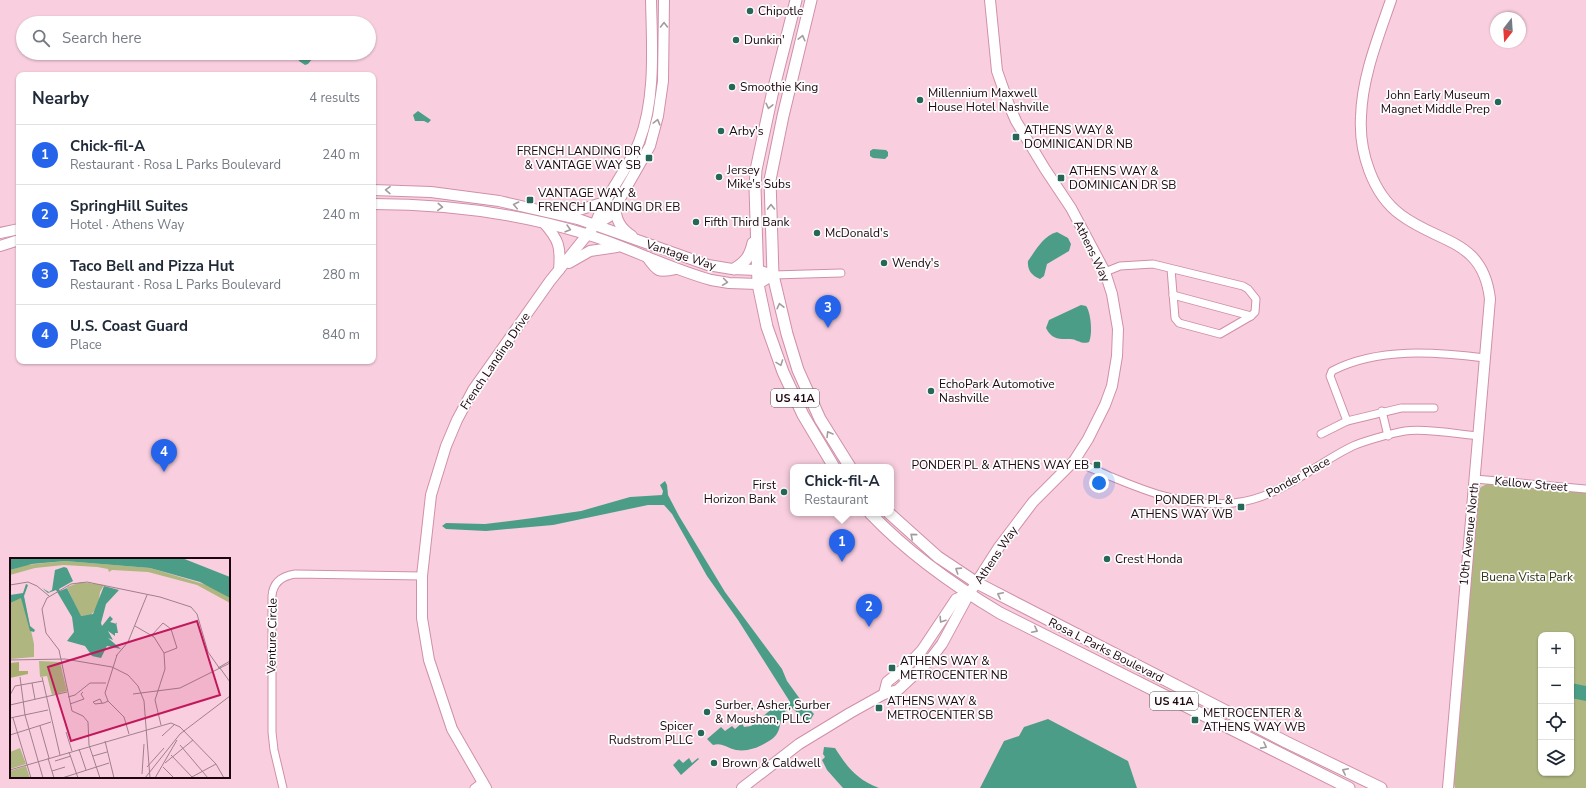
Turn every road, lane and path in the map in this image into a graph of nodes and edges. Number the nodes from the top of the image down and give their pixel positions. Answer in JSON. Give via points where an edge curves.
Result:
{"nodes":[{"id":1,"x":651,"y":0,"type":"edge"},
{"id":2,"x":664,"y":0,"type":"edge"},
{"id":3,"x":796,"y":0,"type":"edge"},
{"id":4,"x":811,"y":0,"type":"edge"},
{"id":5,"x":990,"y":0,"type":"edge"},
{"id":6,"x":1390,"y":0,"type":"edge"},
{"id":7,"x":787,"y":38,"type":"junction"},
{"id":8,"x":782,"y":118,"type":"junction"},
{"id":9,"x":639,"y":141,"type":"junction"},
{"id":10,"x":650,"y":146,"type":"junction"},
{"id":11,"x":376,"y":190,"type":"edge"},
{"id":12,"x":605,"y":202,"type":"junction"},
{"id":13,"x":376,"y":204,"type":"edge"},
{"id":14,"x":616,"y":206,"type":"junction"},
{"id":15,"x":557,"y":214,"type":"junction"},
{"id":16,"x":543,"y":222,"type":"junction"},
{"id":17,"x":595,"y":225,"type":"junction"},
{"id":18,"x":16,"y":230,"type":"edge"},
{"id":19,"x":756,"y":231,"type":"junction"},
{"id":20,"x":0,"y":234,"type":"edge"},
{"id":21,"x":587,"y":234,"type":"junction"},
{"id":22,"x":16,"y":241,"type":"edge"},
{"id":23,"x":642,"y":242,"type":"junction"},
{"id":24,"x":0,"y":246,"type":"edge"},
{"id":25,"x":621,"y":247,"type":"junction"},
{"id":26,"x":734,"y":269,"type":"junction"},
{"id":27,"x":1171,"y":269,"type":"junction"},
{"id":28,"x":559,"y":270,"type":"junction"},
{"id":29,"x":757,"y":270,"type":"junction"},
{"id":30,"x":1106,"y":272,"type":"junction"},
{"id":31,"x":842,"y":273,"type":"dead end"},
{"id":32,"x":773,"y":276,"type":"junction"},
{"id":33,"x":758,"y":284,"type":"junction"},
{"id":34,"x":1173,"y":295,"type":"junction"},
{"id":35,"x":1251,"y":316,"type":"junction"},
{"id":36,"x":1485,"y":358,"type":"junction"},
{"id":37,"x":1434,"y":408,"type":"dead end"},
{"id":38,"x":1382,"y":411,"type":"junction"},
{"id":39,"x":1347,"y":421,"type":"junction"},
{"id":40,"x":1321,"y":434,"type":"dead end"},
{"id":41,"x":1388,"y":436,"type":"junction"},
{"id":42,"x":1478,"y":436,"type":"junction"},
{"id":43,"x":1074,"y":461,"type":"junction"},
{"id":44,"x":832,"y":464,"type":"edge"},
{"id":45,"x":848,"y":464,"type":"edge"},
{"id":46,"x":1475,"y":479,"type":"junction"},
{"id":47,"x":1586,"y":489,"type":"edge"},
{"id":48,"x":873,"y":516,"type":"edge"},
{"id":49,"x":892,"y":516,"type":"edge"},
{"id":50,"x":422,"y":576,"type":"junction"},
{"id":51,"x":977,"y":583,"type":"junction"},
{"id":52,"x":969,"y":594,"type":"junction"},
{"id":53,"x":481,"y":786,"type":"edge"},
{"id":54,"x":283,"y":788,"type":"edge"},
{"id":55,"x":742,"y":788,"type":"edge"},
{"id":56,"x":1349,"y":788,"type":"edge"},
{"id":57,"x":1381,"y":788,"type":"edge"},
{"id":58,"x":1448,"y":788,"type":"edge"}],
"edges":[{"from":1,"to":9,"type":"street","name":"French Landing Drive","via":[[652,80]]},
{"from":10,"to":2,"type":"street","name":"French Landing Drive","one_way":true,"via":[[664,81]]},
{"from":3,"to":7,"type":"main road","number":"US 41A"},
{"from":8,"to":4,"type":"main road","number":"US 41A","one_way":true},
{"from":5,"to":30,"type":"street","name":"Athens Way","via":[[997,71],[1016,121]]},
{"from":6,"to":36,"type":"street","name":"10th Avenue North","via":[[1362,95],[1361,130],[1369,169],[1390,206],[1414,223],[1467,250],[1479,265],[1490,299]]},
{"from":7,"to":8,"type":"main road","via":[[791,50],[785,79]]},
{"from":7,"to":19,"type":"main road","number":"US 41A","one_way":true,"via":[[756,170]]},
{"from":32,"to":8,"type":"main road","number":"US 41A","one_way":true,"via":[[770,180]]},
{"from":9,"to":10,"type":"street"},
{"from":9,"to":12,"type":"street","name":"French Landing Drive"},
{"from":10,"to":14,"type":"street","name":"French Landing Drive"},
{"from":15,"to":11,"type":"street","name":"Vantage Way","one_way":true,"via":[[472,196]]},
{"from":12,"to":15,"type":"street"},
{"from":12,"to":17,"type":"street","name":"French Landing Drive"},
{"from":13,"to":16,"type":"street","name":"Vantage Way","one_way":true,"via":[[464,209]]},
{"from":14,"to":17,"type":"street","name":"French Landing Drive","via":[[610,216]]},
{"from":14,"to":23,"type":"street","via":[[616,218],[623,230]]},
{"from":15,"to":17,"type":"street","name":"Vantage Way"},
{"from":16,"to":21,"type":"street","name":"Vantage Way","one_way":true},
{"from":16,"to":28,"type":"street","via":[[554,233],[559,244]]},
{"from":17,"to":21,"type":"street","name":"French Landing Drive"},
{"from":17,"to":23,"type":"street","name":"Vantage Way"},
{"from":18,"to":20,"type":"street"},
{"from":19,"to":26,"type":"main road","via":[[747,261]]},
{"from":19,"to":29,"type":"main road","number":"US 41A"},
{"from":21,"to":25,"type":"street","name":"Vantage Way"},
{"from":21,"to":28,"type":"street","name":"French Landing Drive"},
{"from":22,"to":24,"type":"street"},
{"from":23,"to":26,"type":"street","name":"Vantage Way","via":[[708,265]]},
{"from":25,"to":28,"type":"street","via":[[590,251]]},
{"from":25,"to":33,"type":"street","name":"Vantage Way","one_way":true,"via":[[711,280]]},
{"from":26,"to":29,"type":"street","name":"Vantage Way"},
{"from":27,"to":30,"type":"street","via":[[1153,264],[1135,264],[1120,266]]},
{"from":27,"to":34,"type":"street"},
{"from":27,"to":35,"type":"street","via":[[1243,286],[1256,299]]},
{"from":28,"to":50,"type":"street","name":"French Landing Drive","via":[[473,390],[457,420],[431,495]]},
{"from":29,"to":32,"type":"street","name":"Vantage Way"},
{"from":29,"to":33,"type":"main road","number":"US 41A"},
{"from":30,"to":43,"type":"street","name":"Athens Way","via":[[1118,329],[1115,369],[1106,405]]},
{"from":31,"to":32,"type":"street"},
{"from":32,"to":33,"type":"street"},
{"from":45,"to":32,"type":"main road","number":"US 41A","one_way":true,"via":[[820,419],[798,370],[786,334]]},
{"from":33,"to":44,"type":"main road","number":"US 41A","one_way":true,"via":[[767,326],[783,372],[802,415]]},
{"from":34,"to":35,"type":"street"},
{"from":34,"to":35,"type":"street","via":[[1175,318],[1179,323],[1220,334]]},
{"from":36,"to":39,"type":"street","via":[[1445,353],[1416,353],[1373,358],[1337,368],[1330,376]]},
{"from":36,"to":42,"type":"street","name":"10th Avenue North"},
{"from":37,"to":38,"type":"street"},
{"from":38,"to":39,"type":"street"},
{"from":38,"to":41,"type":"street"},
{"from":39,"to":40,"type":"street"},
{"from":41,"to":42,"type":"street","name":"Ponder Place","via":[[1405,431]]},
{"from":41,"to":43,"type":"street","name":"Ponder Place","via":[[1354,446],[1271,494],[1232,504],[1190,502],[1149,493]]},
{"from":42,"to":46,"type":"street","name":"10th Avenue North"},
{"from":43,"to":51,"type":"street","name":"Athens Way","via":[[1033,502],[999,547]]},
{"from":46,"to":47,"type":"street","name":"Kellow Street"},
{"from":46,"to":58,"type":"street","name":"10th Avenue North","via":[[1463,592]]},
{"from":48,"to":52,"type":"main road","name":"Rosa L Parks Boulevard","number":"US 41A","via":[[920,558]]},
{"from":51,"to":49,"type":"main road","name":"Rosa L Parks Boulevard","number":"US 41A","one_way":true,"via":[[938,557]]},
{"from":50,"to":53,"type":"street","name":"French Landing Drive","via":[[422,618],[429,660],[452,729]]},
{"from":50,"to":54,"type":"street","name":"Venture Circle","via":[[295,574],[284,577],[274,586],[272,732]]},
{"from":51,"to":52,"type":"street","name":"Athens Way"},
{"from":57,"to":51,"type":"main road","name":"Rosa L Parks Boulevard","number":"US 41A","one_way":true,"via":[[1272,735]]},
{"from":52,"to":55,"type":"street","name":"Athens Way","via":[[942,644],[929,662],[898,690],[884,694],[850,712],[799,744]]},
{"from":52,"to":56,"type":"main road","name":"Rosa L Parks Boulevard","number":"US 41A","one_way":true,"via":[[1000,613]]}]}
